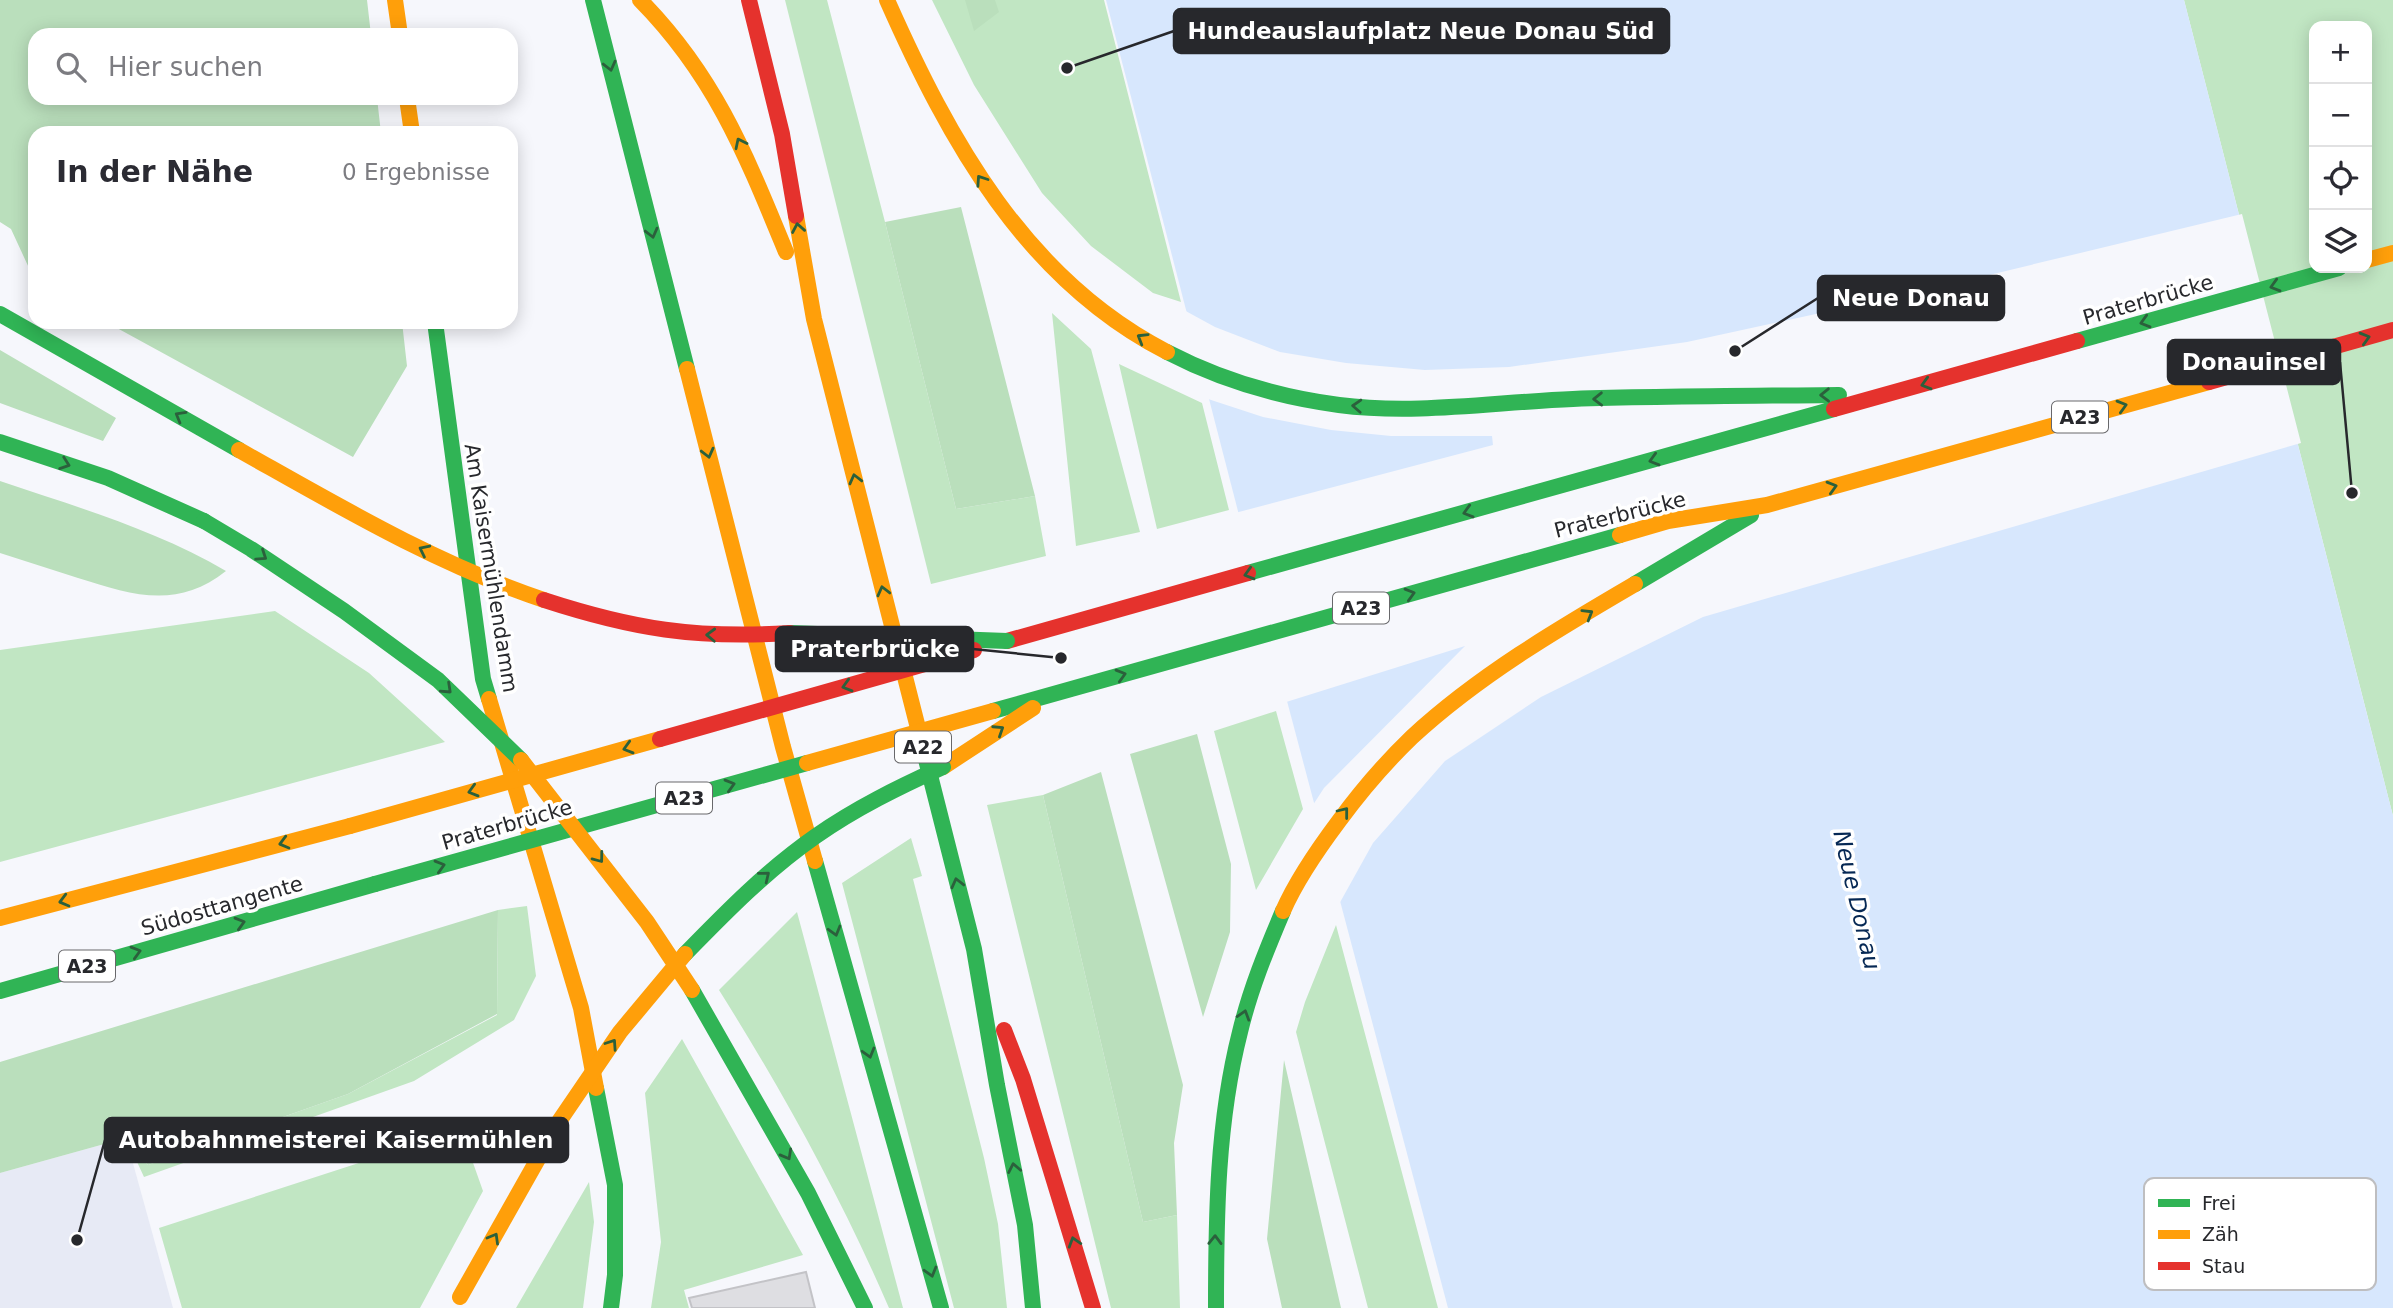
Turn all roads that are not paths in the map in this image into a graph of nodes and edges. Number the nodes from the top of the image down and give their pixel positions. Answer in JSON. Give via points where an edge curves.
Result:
{"nodes":[{"id":1,"x":395,"y":0,"type":"edge"},
{"id":2,"x":593,"y":0,"type":"edge"},
{"id":3,"x":640,"y":0,"type":"edge"},
{"id":4,"x":749,"y":0,"type":"edge"},
{"id":5,"x":887,"y":0,"type":"edge"},
{"id":6,"x":399,"y":28,"type":"edge"},
{"id":7,"x":408,"y":105,"type":"edge"},
{"id":8,"x":411,"y":126,"type":"edge"},
{"id":9,"x":2393,"y":253,"type":"edge"},
{"id":10,"x":2372,"y":259,"type":"edge"},
{"id":11,"x":2321,"y":273,"type":"edge"},
{"id":12,"x":0,"y":314,"type":"edge"},
{"id":13,"x":814,"y":319,"type":"junction"},
{"id":14,"x":436,"y":329,"type":"edge"},
{"id":15,"x":2393,"y":330,"type":"edge"},
{"id":16,"x":1893,"y":394,"type":"junction"},
{"id":17,"x":0,"y":442,"type":"edge"},
{"id":18,"x":1767,"y":505,"type":"junction"},
{"id":19,"x":1007,"y":641,"type":"junction"},
{"id":20,"x":1055,"y":694,"type":"junction"},
{"id":21,"x":350,"y":826,"type":"joint"},
{"id":22,"x":375,"y":884,"type":"joint"},
{"id":23,"x":0,"y":918,"type":"edge"},
{"id":24,"x":974,"y":949,"type":"junction"},
{"id":25,"x":0,"y":991,"type":"edge"},
{"id":26,"x":457,"y":1303,"type":"edge"},
{"id":27,"x":611,"y":1308,"type":"edge"},
{"id":28,"x":865,"y":1308,"type":"edge"},
{"id":29,"x":941,"y":1308,"type":"edge"},
{"id":30,"x":1033,"y":1308,"type":"edge"},
{"id":31,"x":1093,"y":1308,"type":"edge"},
{"id":32,"x":1216,"y":1308,"type":"edge"}],
"edges":[{"from":1,"to":6,"type":"main road"},
{"from":2,"to":29,"type":"main road","one_way":true,"via":[[783,747]]},
{"from":13,"to":3,"type":"main road","one_way":true,"via":[[747,157],[708,83],[680,43]]},
{"from":13,"to":4,"type":"main road","one_way":true,"via":[[782,134]]},
{"from":16,"to":5,"type":"main road","one_way":true,"via":[[1553,400],[1425,409],[1314,401],[1213,375],[1119,324],[1038,254],[968,161]]},
{"from":7,"to":8,"type":"main road"},
{"from":9,"to":10,"type":"main road"},
{"from":11,"to":16,"type":"main road","name":"Praterbrücke","one_way":true},
{"from":19,"to":12,"type":"main road","one_way":true,"bridge":true,"via":[[803,632],[691,634],[580,612],[514,589],[388,532]]},
{"from":24,"to":13,"type":"main road","number":"A22","one_way":true},
{"from":14,"to":27,"type":"main road","name":"Am Kaisermühlendamm","via":[[483,679],[581,1008],[615,1185]]},
{"from":18,"to":15,"type":"main road","name":"Praterbrücke","number":"A23","one_way":true},
{"from":16,"to":19,"type":"main road","name":"Praterbrücke","one_way":true},
{"from":17,"to":28,"type":"main road","one_way":true,"bridge":true,"via":[[108,478],[204,521],[251,549],[427,673],[522,760],[648,922],[692,990],[808,1194]]},
{"from":20,"to":18,"type":"main road","name":"Praterbrücke","number":"A23","one_way":true,"via":[[1668,521]]},
{"from":32,"to":18,"type":"main road","one_way":true,"via":[[1218,1160],[1238,1034],[1279,917],[1308,862],[1386,763],[1478,684]]},
{"from":19,"to":21,"type":"main road","name":"Praterbrücke","one_way":true,"bridge":true},
{"from":22,"to":20,"type":"main road","name":"Praterbrücke","number":"A23","one_way":true,"bridge":true},
{"from":26,"to":20,"type":"main road","one_way":true,"bridge":true,"via":[[560,1120],[620,1032],[682,956],[750,888],[815,836],[874,799],[943,766]]},
{"from":21,"to":23,"type":"main road","name":"Südosttangente","one_way":true},
{"from":25,"to":22,"type":"main road","name":"Südosttangente","number":"A23","one_way":true},
{"from":30,"to":24,"type":"main road","one_way":true,"via":[[1025,1225]]},
{"from":31,"to":24,"type":"main road","number":"A22","one_way":true,"via":[[1023,1079]]}]}
